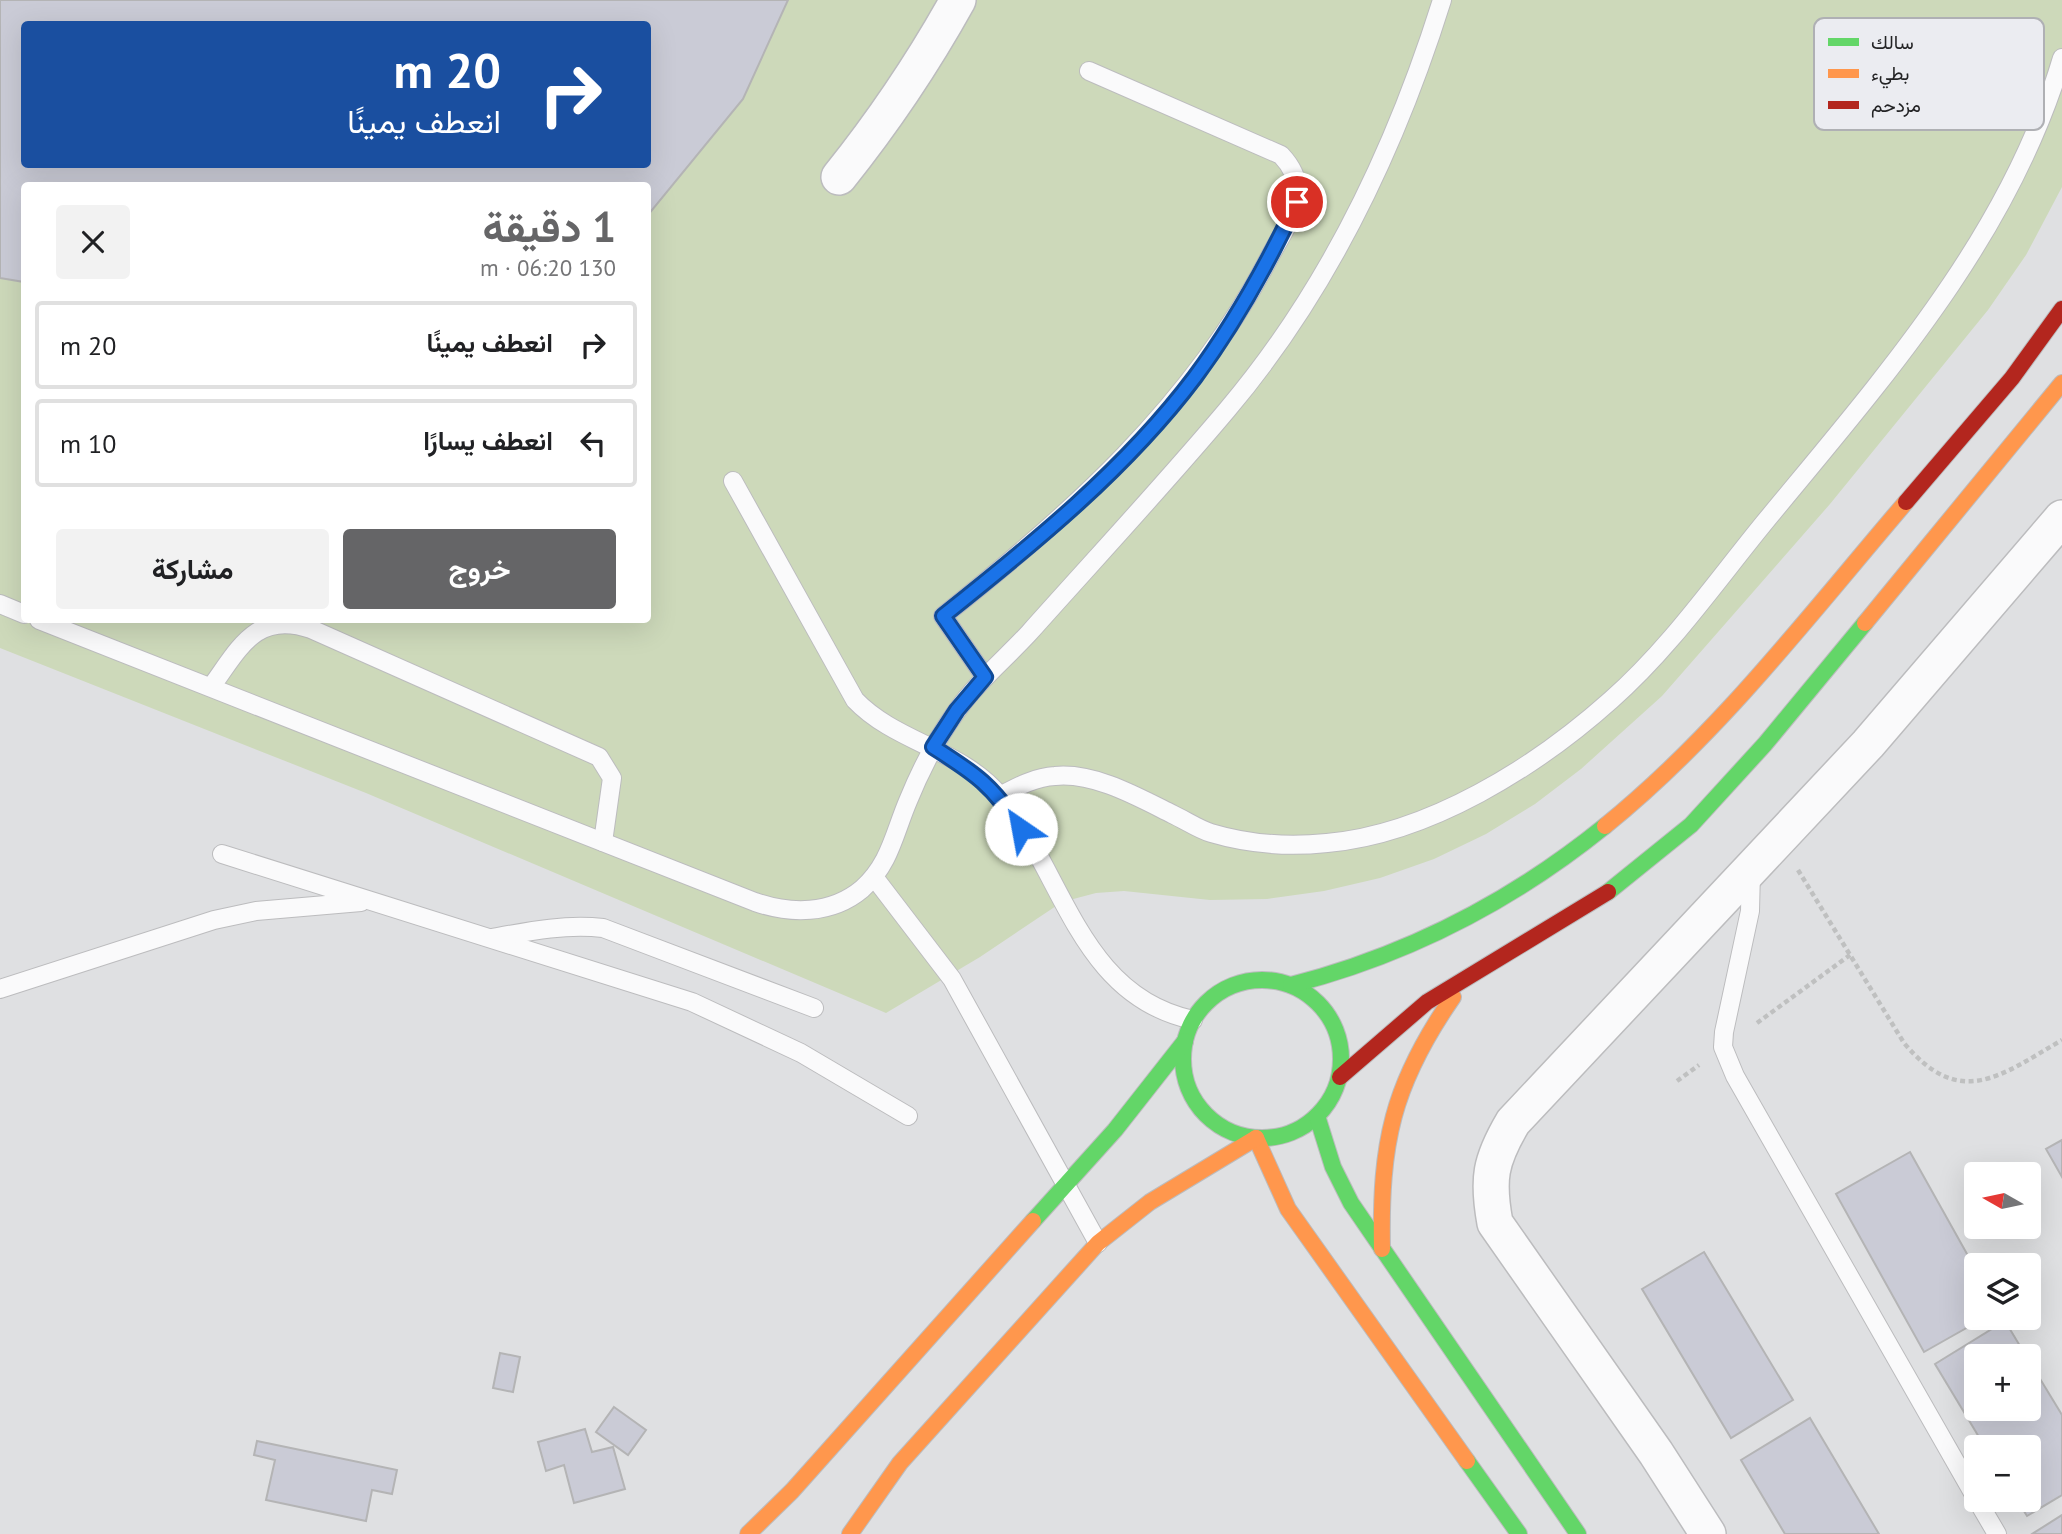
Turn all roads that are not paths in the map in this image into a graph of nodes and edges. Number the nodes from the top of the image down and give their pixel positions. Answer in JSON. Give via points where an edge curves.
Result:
{"nodes":[{"id":1,"x":958,"y":0,"type":"edge"},
{"id":2,"x":1442,"y":0,"type":"edge"},
{"id":3,"x":2062,"y":58,"type":"edge"},
{"id":4,"x":1089,"y":71,"type":"dead end"},
{"id":5,"x":2044,"y":112,"type":"edge"},
{"id":6,"x":2037,"y":130,"type":"edge"},
{"id":7,"x":839,"y":177,"type":"dead end"},
{"id":8,"x":2062,"y":309,"type":"edge"},
{"id":9,"x":2062,"y":383,"type":"edge"},
{"id":10,"x":733,"y":481,"type":"dead end"},
{"id":11,"x":2062,"y":518,"type":"edge"},
{"id":12,"x":0,"y":604,"type":"edge"},
{"id":13,"x":21,"y":613,"type":"edge"},
{"id":14,"x":47,"y":623,"type":"edge"},
{"id":15,"x":985,"y":677,"type":"junction"},
{"id":16,"x":211,"y":687,"type":"junction"},
{"id":17,"x":933,"y":747,"type":"junction"},
{"id":18,"x":1000,"y":796,"type":"junction"},
{"id":19,"x":603,"y":842,"type":"junction"},
{"id":20,"x":222,"y":854,"type":"dead end"},
{"id":21,"x":1751,"y":867,"type":"junction"},
{"id":22,"x":874,"y":877,"type":"junction"},
{"id":23,"x":368,"y":902,"type":"junction"},
{"id":24,"x":489,"y":939,"type":"junction"},
{"id":25,"x":1467,"y":979,"type":"junction"},
{"id":26,"x":1291,"y":985,"type":"junction"},
{"id":27,"x":0,"y":989,"type":"edge"},
{"id":28,"x":814,"y":1008,"type":"dead end"},
{"id":29,"x":1193,"y":1020,"type":"junction"},
{"id":30,"x":1185,"y":1041,"type":"junction"},
{"id":31,"x":1340,"y":1077,"type":"junction"},
{"id":32,"x":908,"y":1116,"type":"dead end"},
{"id":33,"x":1318,"y":1116,"type":"junction"},
{"id":34,"x":1256,"y":1138,"type":"junction"},
{"id":35,"x":1066,"y":1186,"type":"junction"},
{"id":36,"x":1098,"y":1243,"type":"junction"},
{"id":37,"x":1382,"y":1251,"type":"junction"},
{"id":38,"x":900,"y":1462,"type":"junction"},
{"id":39,"x":1964,"y":1478,"type":"edge"},
{"id":40,"x":792,"y":1492,"type":"junction"},
{"id":41,"x":1984,"y":1512,"type":"edge"},
{"id":42,"x":748,"y":1534,"type":"edge"},
{"id":43,"x":756,"y":1534,"type":"edge"},
{"id":44,"x":839,"y":1534,"type":"edge"},
{"id":45,"x":850,"y":1534,"type":"edge"},
{"id":46,"x":1518,"y":1534,"type":"edge"},
{"id":47,"x":1578,"y":1534,"type":"edge"},
{"id":48,"x":1707,"y":1534,"type":"edge"},
{"id":49,"x":1997,"y":1534,"type":"edge"}],
"edges":[{"from":1,"to":7,"type":"street","via":[[888,116]]},
{"from":2,"to":15,"type":"lane","via":[[1390,144],[1351,222],[1273,349],[1229,408]]},
{"from":3,"to":5,"type":"lane"},
{"from":4,"to":15,"type":"lane","via":[[1281,155],[1297,177],[1297,202],[1236,315],[1194,378],[1090,490],[943,616]]},
{"from":6,"to":18,"type":"lane","via":[[1973,254],[1875,386],[1654,657],[1612,699],[1545,752],[1479,792],[1400,828],[1329,843],[1289,845],[1208,832],[1112,788],[1073,776],[1032,780]]},
{"from":8,"to":26,"type":"main road","via":[[2012,378],[1733,703],[1678,765],[1634,804],[1540,875],[1448,928],[1329,978]]},
{"from":9,"to":25,"type":"main road","via":[[1730,786],[1650,861]]},
{"from":10,"to":17,"type":"lane","via":[[855,700],[880,724]]},
{"from":11,"to":21,"type":"street","via":[[1868,744]]},
{"from":12,"to":13,"type":"lane"},
{"from":14,"to":16,"type":"lane"},
{"from":15,"to":17,"type":"lane"},
{"from":16,"to":19,"type":"lane"},
{"from":16,"to":19,"type":"lane","via":[[257,630],[274,623],[310,629],[599,757],[612,778]]},
{"from":17,"to":18,"type":"lane"},
{"from":17,"to":22,"type":"lane","via":[[887,860]]},
{"from":18,"to":29,"type":"lane","via":[[1097,959],[1140,999],[1164,1014]]},
{"from":19,"to":22,"type":"lane","via":[[775,909],[830,906]]},
{"from":20,"to":23,"type":"lane"},
{"from":21,"to":39,"type":"lane","via":[[1750,911],[1723,1047],[1735,1076]]},
{"from":21,"to":48,"type":"street","via":[[1513,1122],[1494,1153],[1488,1188],[1495,1223],[1513,1253],[1656,1453]]},
{"from":22,"to":35,"type":"lane","via":[[952,979]]},
{"from":23,"to":24,"type":"lane"},
{"from":23,"to":27,"type":"lane","via":[[256,911],[214,920]]},
{"from":24,"to":28,"type":"lane","via":[[547,927],[603,928]]},
{"from":24,"to":32,"type":"lane","via":[[691,1002],[801,1053]]},
{"from":25,"to":31,"type":"main road","via":[[1427,1002]]},
{"from":25,"to":37,"type":"main road","via":[[1406,1072],[1388,1127],[1380,1186]]},
{"from":26,"to":29,"type":"main road","via":[[1258,981],[1225,989]]},
{"from":26,"to":31,"type":"main road","via":[[1311,996],[1337,1032]]},
{"from":29,"to":30,"type":"main road"},
{"from":30,"to":34,"type":"main road","via":[[1187,1086],[1198,1106],[1234,1134]]},
{"from":30,"to":35,"type":"main road"},
{"from":31,"to":33,"type":"main road"},
{"from":33,"to":34,"type":"main road","via":[[1299,1130]]},
{"from":33,"to":37,"type":"main road","via":[[1333,1167]]},
{"from":34,"to":36,"type":"main road","via":[[1150,1202]]},
{"from":34,"to":46,"type":"main road","via":[[1287,1209]]},
{"from":35,"to":36,"type":"lane"},
{"from":35,"to":40,"type":"main road"},
{"from":36,"to":38,"type":"main road"},
{"from":37,"to":47,"type":"main road"},
{"from":38,"to":44,"type":"main road"},
{"from":38,"to":45,"type":"main road"},
{"from":40,"to":42,"type":"main road"},
{"from":40,"to":43,"type":"main road"},
{"from":41,"to":49,"type":"lane"}]}
